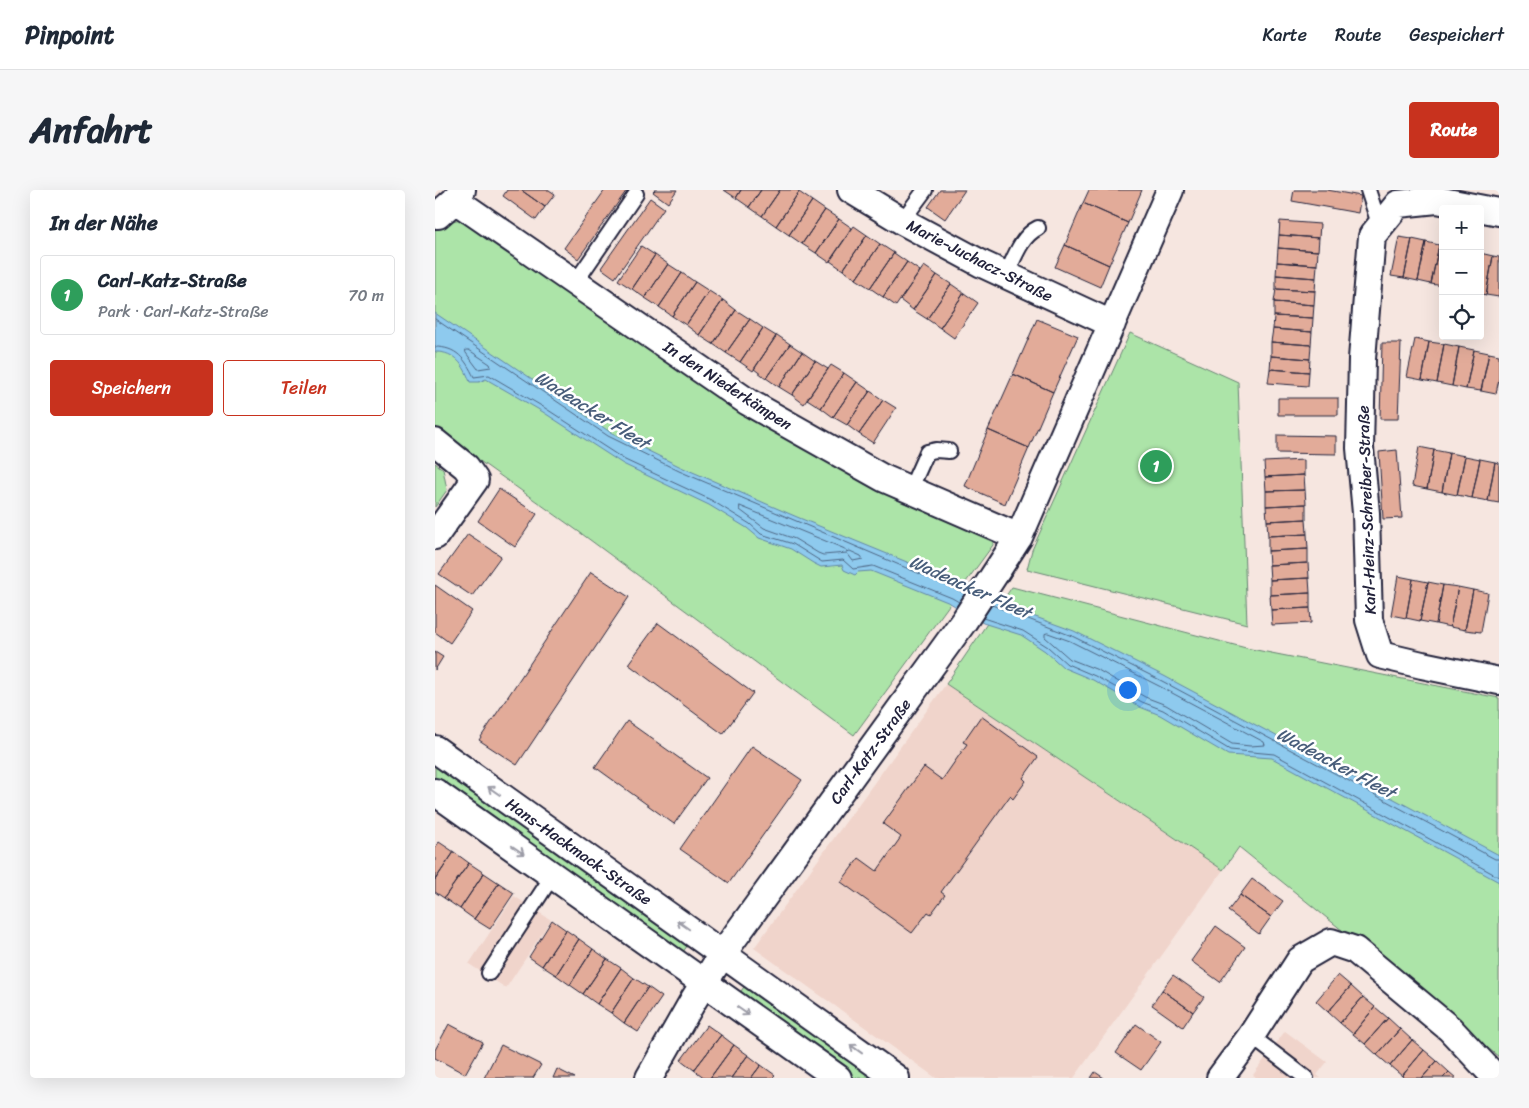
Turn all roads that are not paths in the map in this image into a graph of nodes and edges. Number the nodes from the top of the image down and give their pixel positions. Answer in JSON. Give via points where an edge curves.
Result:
{"nodes":[{"id":1,"x":851,"y":190,"type":"edge"},
{"id":2,"x":925,"y":190,"type":"edge"},
{"id":3,"x":1170,"y":190,"type":"edge"},
{"id":4,"x":1368,"y":190,"type":"edge"},
{"id":5,"x":636,"y":194,"type":"dead end"},
{"id":6,"x":1399,"y":197,"type":"edge"},
{"id":7,"x":447,"y":205,"type":"edge"},
{"id":8,"x":1499,"y":212,"type":"edge"},
{"id":9,"x":902,"y":221,"type":"junction"},
{"id":10,"x":1380,"y":227,"type":"junction"},
{"id":11,"x":1038,"y":228,"type":"dead end"},
{"id":12,"x":1006,"y":275,"type":"junction"},
{"id":13,"x":575,"y":283,"type":"junction"},
{"id":14,"x":1112,"y":324,"type":"junction"},
{"id":15,"x":435,"y":442,"type":"edge"},
{"id":16,"x":949,"y":451,"type":"dead end"},
{"id":17,"x":910,"y":490,"type":"junction"},
{"id":18,"x":435,"y":536,"type":"edge"},
{"id":19,"x":1019,"y":537,"type":"junction"},
{"id":20,"x":1499,"y":681,"type":"edge"},
{"id":21,"x":435,"y":749,"type":"edge"},
{"id":22,"x":435,"y":792,"type":"edge"},
{"id":23,"x":553,"y":876,"type":"junction"},
{"id":24,"x":723,"y":954,"type":"junction"},
{"id":25,"x":489,"y":973,"type":"dead end"},
{"id":26,"x":704,"y":983,"type":"junction"},
{"id":27,"x":1251,"y":1036,"type":"junction"},
{"id":28,"x":649,"y":1078,"type":"edge"},
{"id":29,"x":838,"y":1078,"type":"edge"},
{"id":30,"x":896,"y":1078,"type":"edge"},
{"id":31,"x":1220,"y":1078,"type":"edge"},
{"id":32,"x":1306,"y":1078,"type":"edge"},
{"id":33,"x":1496,"y":1078,"type":"edge"}],
"edges":[{"from":1,"to":9,"type":"street","name":"Marie-Juchacz-Straße"},
{"from":2,"to":9,"type":"lane"},
{"from":3,"to":14,"type":"street","name":"Carl-Katz-Straße"},
{"from":4,"to":10,"type":"lane"},
{"from":5,"to":13,"type":"lane"},
{"from":6,"to":8,"type":"street","name":"Karl-Heinz-Schreiber-Straße","via":[[1437,200]]},
{"from":6,"to":10,"type":"street","name":"Karl-Heinz-Schreiber-Straße"},
{"from":7,"to":13,"type":"street","name":"In den Niederkämpen"},
{"from":9,"to":12,"type":"street","name":"Marie-Juchacz-Straße"},
{"from":10,"to":20,"type":"street","name":"Karl-Heinz-Schreiber-Straße","via":[[1372,236],[1360,448],[1366,513],[1369,620],[1380,655]]},
{"from":11,"to":12,"type":"lane","via":[[1021,244]]},
{"from":12,"to":14,"type":"street","name":"Marie-Juchacz-Straße"},
{"from":13,"to":17,"type":"street","name":"In den Niederkämpen","via":[[748,402]]},
{"from":14,"to":19,"type":"street","name":"Carl-Katz-Straße"},
{"from":15,"to":18,"type":"street","via":[[466,466],[475,480]]},
{"from":16,"to":17,"type":"lane","via":[[927,452]]},
{"from":17,"to":19,"type":"street","name":"In den Niederkämpen"},
{"from":19,"to":24,"type":"street","name":"Carl-Katz-Straße","via":[[964,621]]},
{"from":24,"to":21,"type":"street","name":"Hans-Hackmack-Straße","one_way":true},
{"from":22,"to":23,"type":"street","one_way":true},
{"from":23,"to":25,"type":"lane"},
{"from":23,"to":26,"type":"street"},
{"from":24,"to":26,"type":"street"},
{"from":30,"to":24,"type":"street","name":"Hans-Hackmack-Straße","one_way":true},
{"from":26,"to":28,"type":"street"},
{"from":26,"to":29,"type":"street","one_way":true},
{"from":27,"to":31,"type":"street"},
{"from":27,"to":32,"type":"lane"},
{"from":27,"to":33,"type":"street","via":[[1300,960],[1331,942],[1355,950],[1450,1029]]}]}
